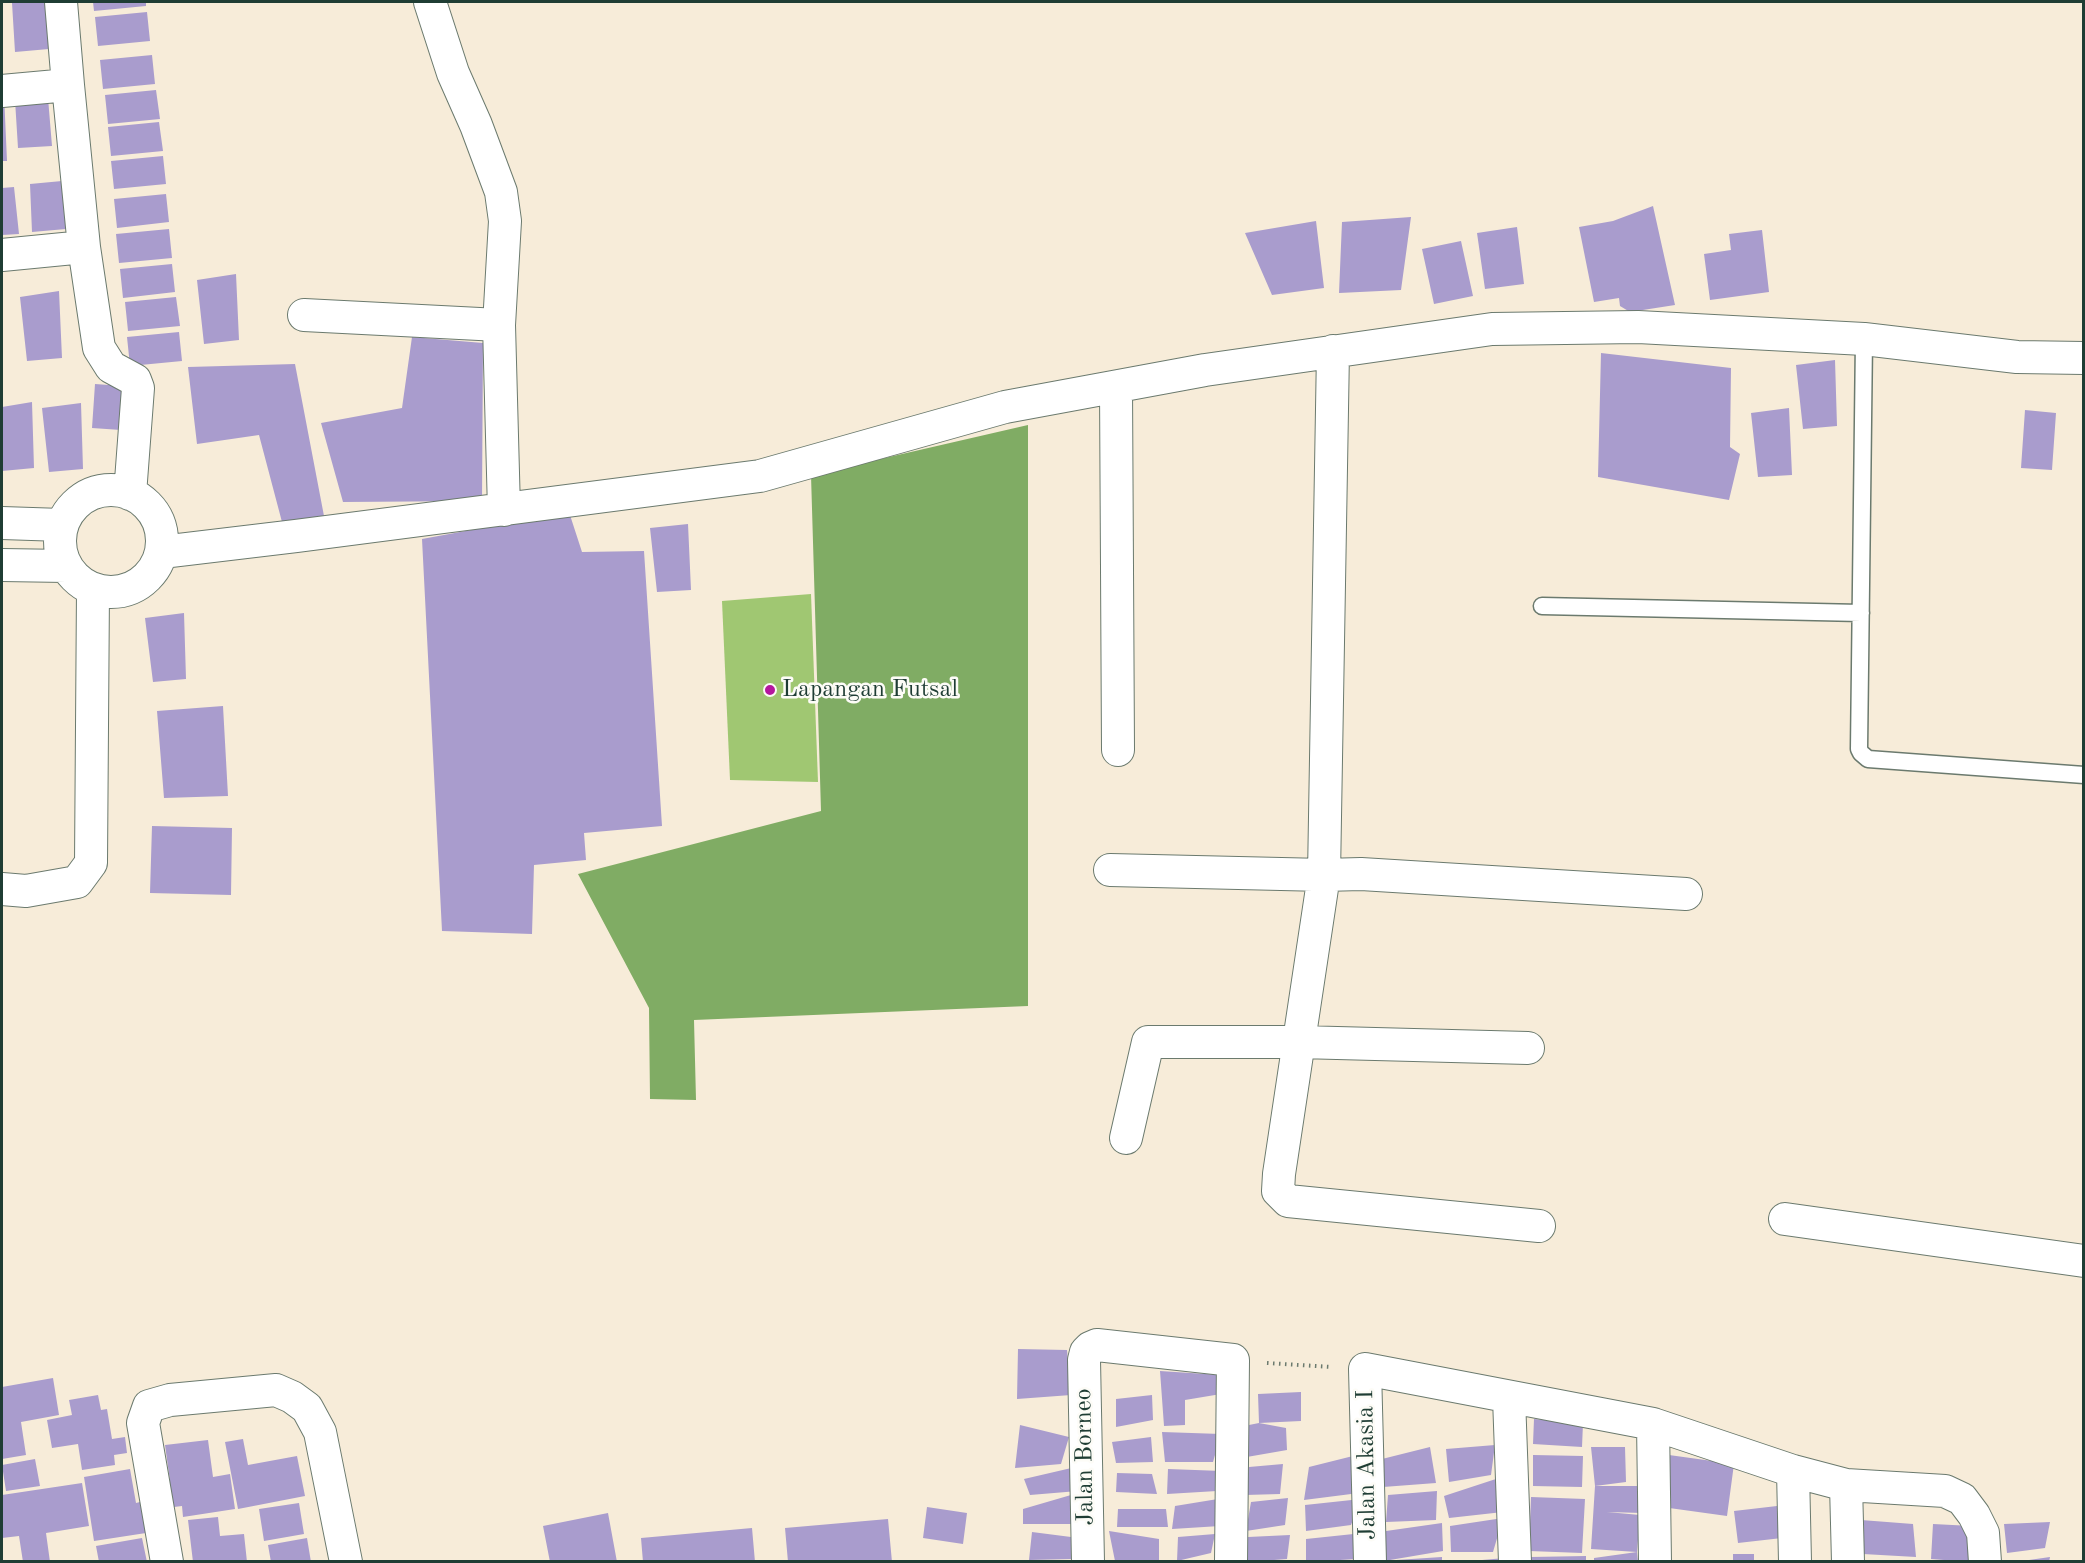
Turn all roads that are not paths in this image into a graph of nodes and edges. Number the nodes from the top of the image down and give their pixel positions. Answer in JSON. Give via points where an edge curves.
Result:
{"nodes":[{"id":1,"x":61,"y":2,"type":"edge"},
{"id":2,"x":430,"y":2,"type":"edge"},
{"id":3,"x":68,"y":85,"type":"junction"},
{"id":4,"x":2,"y":91,"type":"edge"},
{"id":5,"x":84,"y":247,"type":"junction"},
{"id":6,"x":2,"y":255,"type":"edge"},
{"id":7,"x":304,"y":315,"type":"dead end"},
{"id":8,"x":499,"y":325,"type":"junction"},
{"id":9,"x":1864,"y":339,"type":"junction"},
{"id":10,"x":1333,"y":351,"type":"junction"},
{"id":11,"x":2084,"y":358,"type":"edge"},
{"id":12,"x":1116,"y":387,"type":"junction"},
{"id":13,"x":130,"y":494,"type":"junction"},
{"id":14,"x":504,"y":510,"type":"junction"},
{"id":15,"x":2,"y":523,"type":"edge"},
{"id":16,"x":62,"y":525,"type":"junction"},
{"id":17,"x":162,"y":552,"type":"junction"},
{"id":18,"x":2,"y":565,"type":"edge"},
{"id":19,"x":66,"y":566,"type":"junction"},
{"id":20,"x":93,"y":589,"type":"junction"},
{"id":21,"x":1542,"y":606,"type":"dead end"},
{"id":22,"x":1861,"y":613,"type":"junction"},
{"id":23,"x":1118,"y":750,"type":"dead end"},
{"id":24,"x":2084,"y":775,"type":"edge"},
{"id":25,"x":1110,"y":870,"type":"dead end"},
{"id":26,"x":1324,"y":875,"type":"junction"},
{"id":27,"x":2,"y":889,"type":"edge"},
{"id":28,"x":1686,"y":894,"type":"dead end"},
{"id":29,"x":1299,"y":1042,"type":"junction"},
{"id":30,"x":1528,"y":1048,"type":"dead end"},
{"id":31,"x":1126,"y":1138,"type":"dead end"},
{"id":32,"x":1785,"y":1220,"type":"dead end"},
{"id":33,"x":1539,"y":1226,"type":"dead end"},
{"id":34,"x":2084,"y":1261,"type":"edge"},
{"id":35,"x":1509,"y":1398,"type":"junction"},
{"id":36,"x":1653,"y":1424,"type":"junction"},
{"id":37,"x":1793,"y":1471,"type":"junction"},
{"id":38,"x":1846,"y":1485,"type":"junction"},
{"id":39,"x":167,"y":1562,"type":"edge"},
{"id":40,"x":346,"y":1562,"type":"edge"},
{"id":41,"x":1088,"y":1562,"type":"edge"},
{"id":42,"x":1231,"y":1562,"type":"edge"},
{"id":43,"x":1370,"y":1562,"type":"edge"},
{"id":44,"x":1515,"y":1562,"type":"edge"},
{"id":45,"x":1656,"y":1562,"type":"edge"},
{"id":46,"x":1795,"y":1562,"type":"edge"},
{"id":47,"x":1848,"y":1562,"type":"edge"},
{"id":48,"x":1985,"y":1562,"type":"edge"}],
"edges":[{"from":1,"to":3,"type":"street"},
{"from":2,"to":8,"type":"street","via":[[453,73],[501,192],[505,221]]},
{"from":3,"to":4,"type":"street"},
{"from":3,"to":5,"type":"street"},
{"from":5,"to":6,"type":"street"},
{"from":5,"to":13,"type":"street","via":[[99,348],[111,366],[135,380],[138,388]]},
{"from":7,"to":8,"type":"street"},
{"from":8,"to":14,"type":"street"},
{"from":9,"to":10,"type":"street","via":[[1638,327],[1503,329]]},
{"from":9,"to":11,"type":"street","via":[[2017,357]]},
{"from":9,"to":22,"type":"lane"},
{"from":10,"to":12,"type":"street"},
{"from":10,"to":26,"type":"street"},
{"from":12,"to":14,"type":"street","via":[[1005,407],[760,476]]},
{"from":12,"to":23,"type":"street"},
{"from":13,"to":16,"type":"street","via":[[113,490],[95,492],[79,501]]},
{"from":13,"to":17,"type":"street","via":[[156,516]]},
{"from":14,"to":17,"type":"street"},
{"from":15,"to":16,"type":"street"},
{"from":16,"to":19,"type":"street","via":[[61,548]]},
{"from":17,"to":20,"type":"street","via":[[155,568],[127,590],[110,593]]},
{"from":18,"to":19,"type":"street"},
{"from":19,"to":20,"type":"street"},
{"from":20,"to":27,"type":"street","via":[[91,862],[77,882],[26,891]]},
{"from":21,"to":22,"type":"lane"},
{"from":22,"to":24,"type":"lane","via":[[1859,748],[1863,757]]},
{"from":25,"to":26,"type":"street"},
{"from":26,"to":28,"type":"street"},
{"from":26,"to":29,"type":"street"},
{"from":29,"to":30,"type":"street"},
{"from":29,"to":31,"type":"street","via":[[1148,1042]]},
{"from":29,"to":33,"type":"street","via":[[1278,1191],[1288,1201]]},
{"from":32,"to":34,"type":"street"},
{"from":35,"to":36,"type":"street"},
{"from":35,"to":43,"type":"street","name":"Jalan Akasia I","via":[[1365,1369]]},
{"from":35,"to":44,"type":"street"},
{"from":36,"to":37,"type":"street"},
{"from":36,"to":45,"type":"street"},
{"from":37,"to":38,"type":"street"},
{"from":37,"to":46,"type":"street"},
{"from":38,"to":47,"type":"street"},
{"from":38,"to":48,"type":"street","via":[[1945,1491],[1962,1499],[1983,1533]]},
{"from":39,"to":40,"type":"street","via":[[143,1423],[149,1406],[170,1400],[276,1390],[307,1408],[320,1432]]},
{"from":41,"to":42,"type":"street","name":"Jalan Borneo","via":[[1084,1360],[1086,1352],[1097,1345],[1233,1360]]}]}
